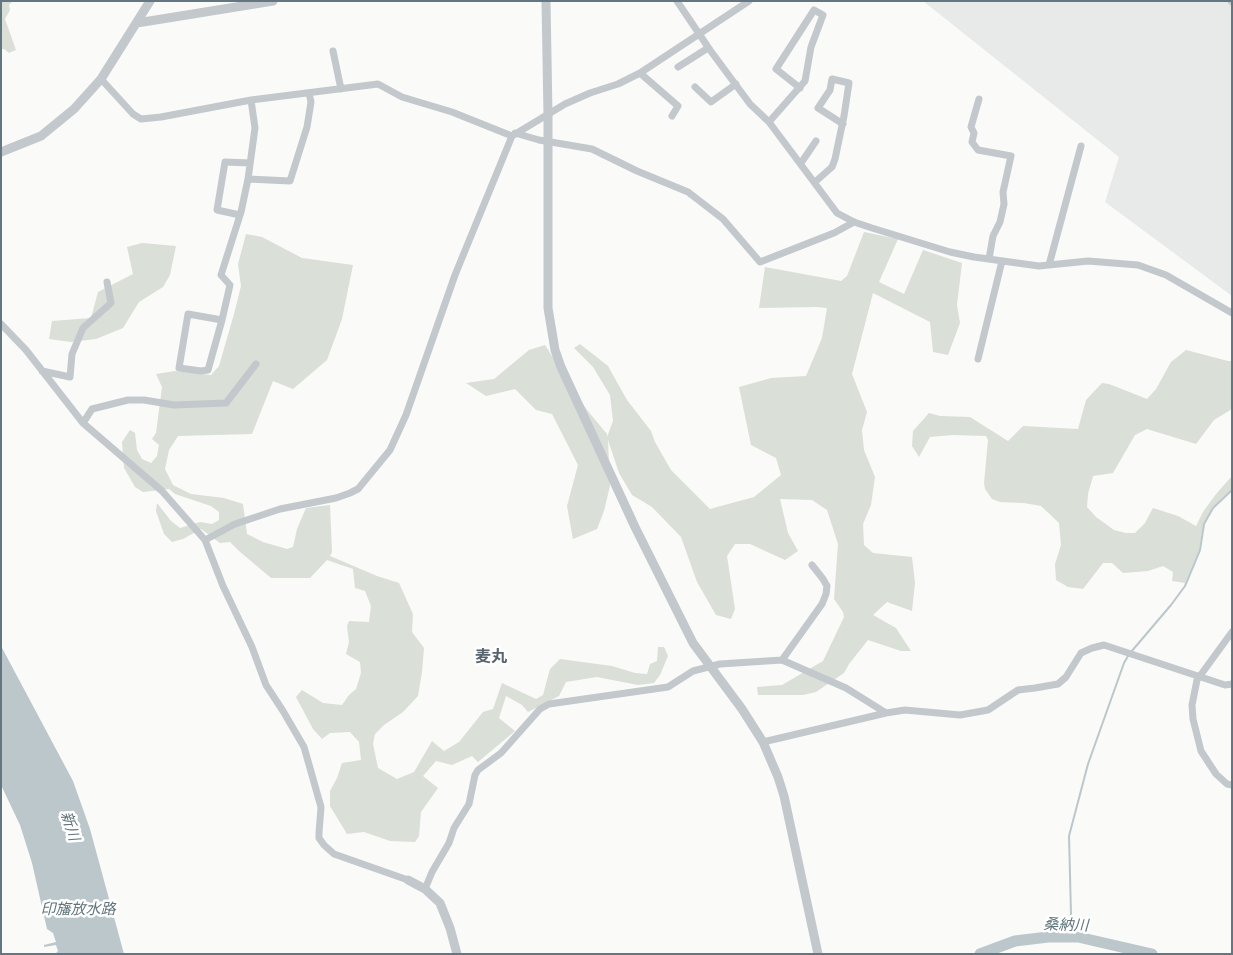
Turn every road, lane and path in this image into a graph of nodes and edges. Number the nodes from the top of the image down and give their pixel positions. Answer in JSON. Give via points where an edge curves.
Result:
{"nodes":[{"id":1,"x":150,"y":1,"type":"edge"},
{"id":2,"x":273,"y":1,"type":"edge"},
{"id":3,"x":546,"y":1,"type":"edge"},
{"id":4,"x":677,"y":1,"type":"edge"},
{"id":5,"x":749,"y":1,"type":"edge"},
{"id":6,"x":241,"y":4,"type":"edge"},
{"id":7,"x":137,"y":23,"type":"junction"},
{"id":8,"x":699,"y":34,"type":"junction"},
{"id":9,"x":708,"y":48,"type":"junction"},
{"id":10,"x":333,"y":51,"type":"dead end"},
{"id":11,"x":678,"y":67,"type":"dead end"},
{"id":12,"x":640,"y":73,"type":"junction"},
{"id":13,"x":101,"y":79,"type":"junction"},
{"id":14,"x":736,"y":84,"type":"junction"},
{"id":15,"x":695,"y":87,"type":"dead end"},
{"id":16,"x":800,"y":88,"type":"junction"},
{"id":17,"x":341,"y":89,"type":"junction"},
{"id":18,"x":309,"y":93,"type":"junction"},
{"id":19,"x":980,"y":99,"type":"dead end"},
{"id":20,"x":252,"y":100,"type":"junction"},
{"id":21,"x":548,"y":115,"type":"junction"},
{"id":22,"x":672,"y":116,"type":"dead end"},
{"id":23,"x":769,"y":122,"type":"junction"},
{"id":24,"x":843,"y":124,"type":"junction"},
{"id":25,"x":513,"y":135,"type":"junction"},
{"id":26,"x":548,"y":141,"type":"junction"},
{"id":27,"x":816,"y":141,"type":"dead end"},
{"id":28,"x":1080,"y":146,"type":"dead end"},
{"id":29,"x":1,"y":152,"type":"edge"},
{"id":30,"x":250,"y":163,"type":"junction"},
{"id":31,"x":801,"y":164,"type":"junction"},
{"id":32,"x":248,"y":179,"type":"junction"},
{"id":33,"x":814,"y":182,"type":"junction"},
{"id":34,"x":240,"y":215,"type":"junction"},
{"id":35,"x":854,"y":222,"type":"junction"},
{"id":36,"x":989,"y":259,"type":"junction"},
{"id":37,"x":1002,"y":261,"type":"junction"},
{"id":38,"x":1049,"y":265,"type":"junction"},
{"id":39,"x":107,"y":282,"type":"dead end"},
{"id":40,"x":1232,"y":314,"type":"edge"},
{"id":41,"x":222,"y":320,"type":"junction"},
{"id":42,"x":1,"y":324,"type":"edge"},
{"id":43,"x":978,"y":359,"type":"dead end"},
{"id":44,"x":256,"y":364,"type":"dead end"},
{"id":45,"x":42,"y":371,"type":"junction"},
{"id":46,"x":83,"y":423,"type":"junction"},
{"id":47,"x":205,"y":540,"type":"junction"},
{"id":48,"x":812,"y":565,"type":"dead end"},
{"id":49,"x":1232,"y":632,"type":"edge"},
{"id":50,"x":782,"y":660,"type":"junction"},
{"id":51,"x":710,"y":667,"type":"junction"},
{"id":52,"x":1200,"y":676,"type":"junction"},
{"id":53,"x":1232,"y":684,"type":"edge"},
{"id":54,"x":886,"y":713,"type":"junction"},
{"id":55,"x":763,"y":742,"type":"junction"},
{"id":56,"x":1232,"y":785,"type":"edge"},
{"id":57,"x":408,"y":880,"type":"joint"},
{"id":58,"x":424,"y":889,"type":"junction"},
{"id":59,"x":457,"y":954,"type":"edge"},
{"id":60,"x":818,"y":954,"type":"edge"}],
"edges":[{"from":1,"to":7,"type":"street"},
{"from":2,"to":6,"type":"street"},
{"from":3,"to":21,"type":"street"},
{"from":4,"to":8,"type":"street"},
{"from":5,"to":8,"type":"street"},
{"from":6,"to":7,"type":"street"},
{"from":7,"to":13,"type":"street"},
{"from":8,"to":9,"type":"street"},
{"from":8,"to":12,"type":"street"},
{"from":9,"to":11,"type":"street"},
{"from":9,"to":14,"type":"street"},
{"from":10,"to":17,"type":"street"},
{"from":12,"to":21,"type":"street","via":[[565,104]]},
{"from":12,"to":22,"type":"street","via":[[678,106]]},
{"from":13,"to":20,"type":"street","via":[[141,119]]},
{"from":13,"to":29,"type":"street","via":[[74,109],[41,136]]},
{"from":14,"to":15,"type":"street","via":[[711,102]]},
{"from":14,"to":23,"type":"street","via":[[750,104]]},
{"from":16,"to":16,"type":"street","via":[[806,81],[811,48],[823,15],[814,10],[776,69]]},
{"from":16,"to":23,"type":"street"},
{"from":17,"to":18,"type":"street"},
{"from":17,"to":25,"type":"street","via":[[378,84],[402,97]]},
{"from":18,"to":20,"type":"street"},
{"from":18,"to":32,"type":"street","via":[[311,102],[307,127],[290,181]]},
{"from":19,"to":36,"type":"street","via":[[972,127],[972,142],[978,150],[1011,156],[1004,204]]},
{"from":20,"to":30,"type":"street","via":[[255,128]]},
{"from":21,"to":25,"type":"street"},
{"from":21,"to":26,"type":"street"},
{"from":23,"to":31,"type":"street"},
{"from":24,"to":24,"type":"street","via":[[849,83],[832,79],[830,90],[818,108]]},
{"from":24,"to":33,"type":"street","via":[[832,167]]},
{"from":25,"to":26,"type":"street"},
{"from":25,"to":47,"type":"street","via":[[455,275],[406,415],[390,450],[358,489],[350,493],[280,509],[234,524]]},
{"from":26,"to":35,"type":"street","via":[[592,149],[688,192],[723,219],[760,262]]},
{"from":26,"to":51,"type":"street","via":[[548,308],[555,350],[639,536],[693,643]]},
{"from":27,"to":31,"type":"street"},
{"from":28,"to":38,"type":"street"},
{"from":30,"to":32,"type":"street"},
{"from":30,"to":34,"type":"street","via":[[225,162],[217,210]]},
{"from":31,"to":33,"type":"street"},
{"from":32,"to":34,"type":"street"},
{"from":33,"to":35,"type":"street","via":[[837,213]]},
{"from":34,"to":41,"type":"street","via":[[221,275],[230,285]]},
{"from":35,"to":36,"type":"street","via":[[950,252]]},
{"from":36,"to":37,"type":"street"},
{"from":37,"to":38,"type":"street"},
{"from":37,"to":43,"type":"street"},
{"from":38,"to":40,"type":"street","via":[[1088,261],[1138,265],[1166,275]]},
{"from":39,"to":45,"type":"street","via":[[111,303],[83,328],[72,354],[70,377]]},
{"from":41,"to":41,"type":"street","via":[[208,370],[179,368],[188,314]]},
{"from":42,"to":45,"type":"street"},
{"from":44,"to":46,"type":"street","via":[[226,402],[174,405],[128,400],[92,408]]},
{"from":45,"to":46,"type":"street"},
{"from":46,"to":47,"type":"street","via":[[162,491]]},
{"from":47,"to":57,"type":"street","via":[[266,685],[304,747],[321,807],[320,838],[324,845],[334,854]]},
{"from":48,"to":50,"type":"street","via":[[827,586],[826,594]]},
{"from":49,"to":52,"type":"street"},
{"from":50,"to":51,"type":"street"},
{"from":50,"to":54,"type":"street","via":[[846,688]]},
{"from":51,"to":55,"type":"street"},
{"from":51,"to":58,"type":"street","via":[[693,671],[668,687],[549,704],[540,709],[501,753],[478,770],[469,804]]},
{"from":52,"to":53,"type":"street","via":[[1225,685]]},
{"from":52,"to":54,"type":"street","via":[[1104,645],[1081,653],[1058,684],[1018,690],[988,710],[960,715],[905,710]]},
{"from":52,"to":56,"type":"street","via":[[1192,705],[1201,751],[1216,774]]},
{"from":54,"to":55,"type":"street"},
{"from":55,"to":60,"type":"street","via":[[784,796]]},
{"from":57,"to":58,"type":"street"},
{"from":58,"to":59,"type":"street","via":[[446,913]]}]}
